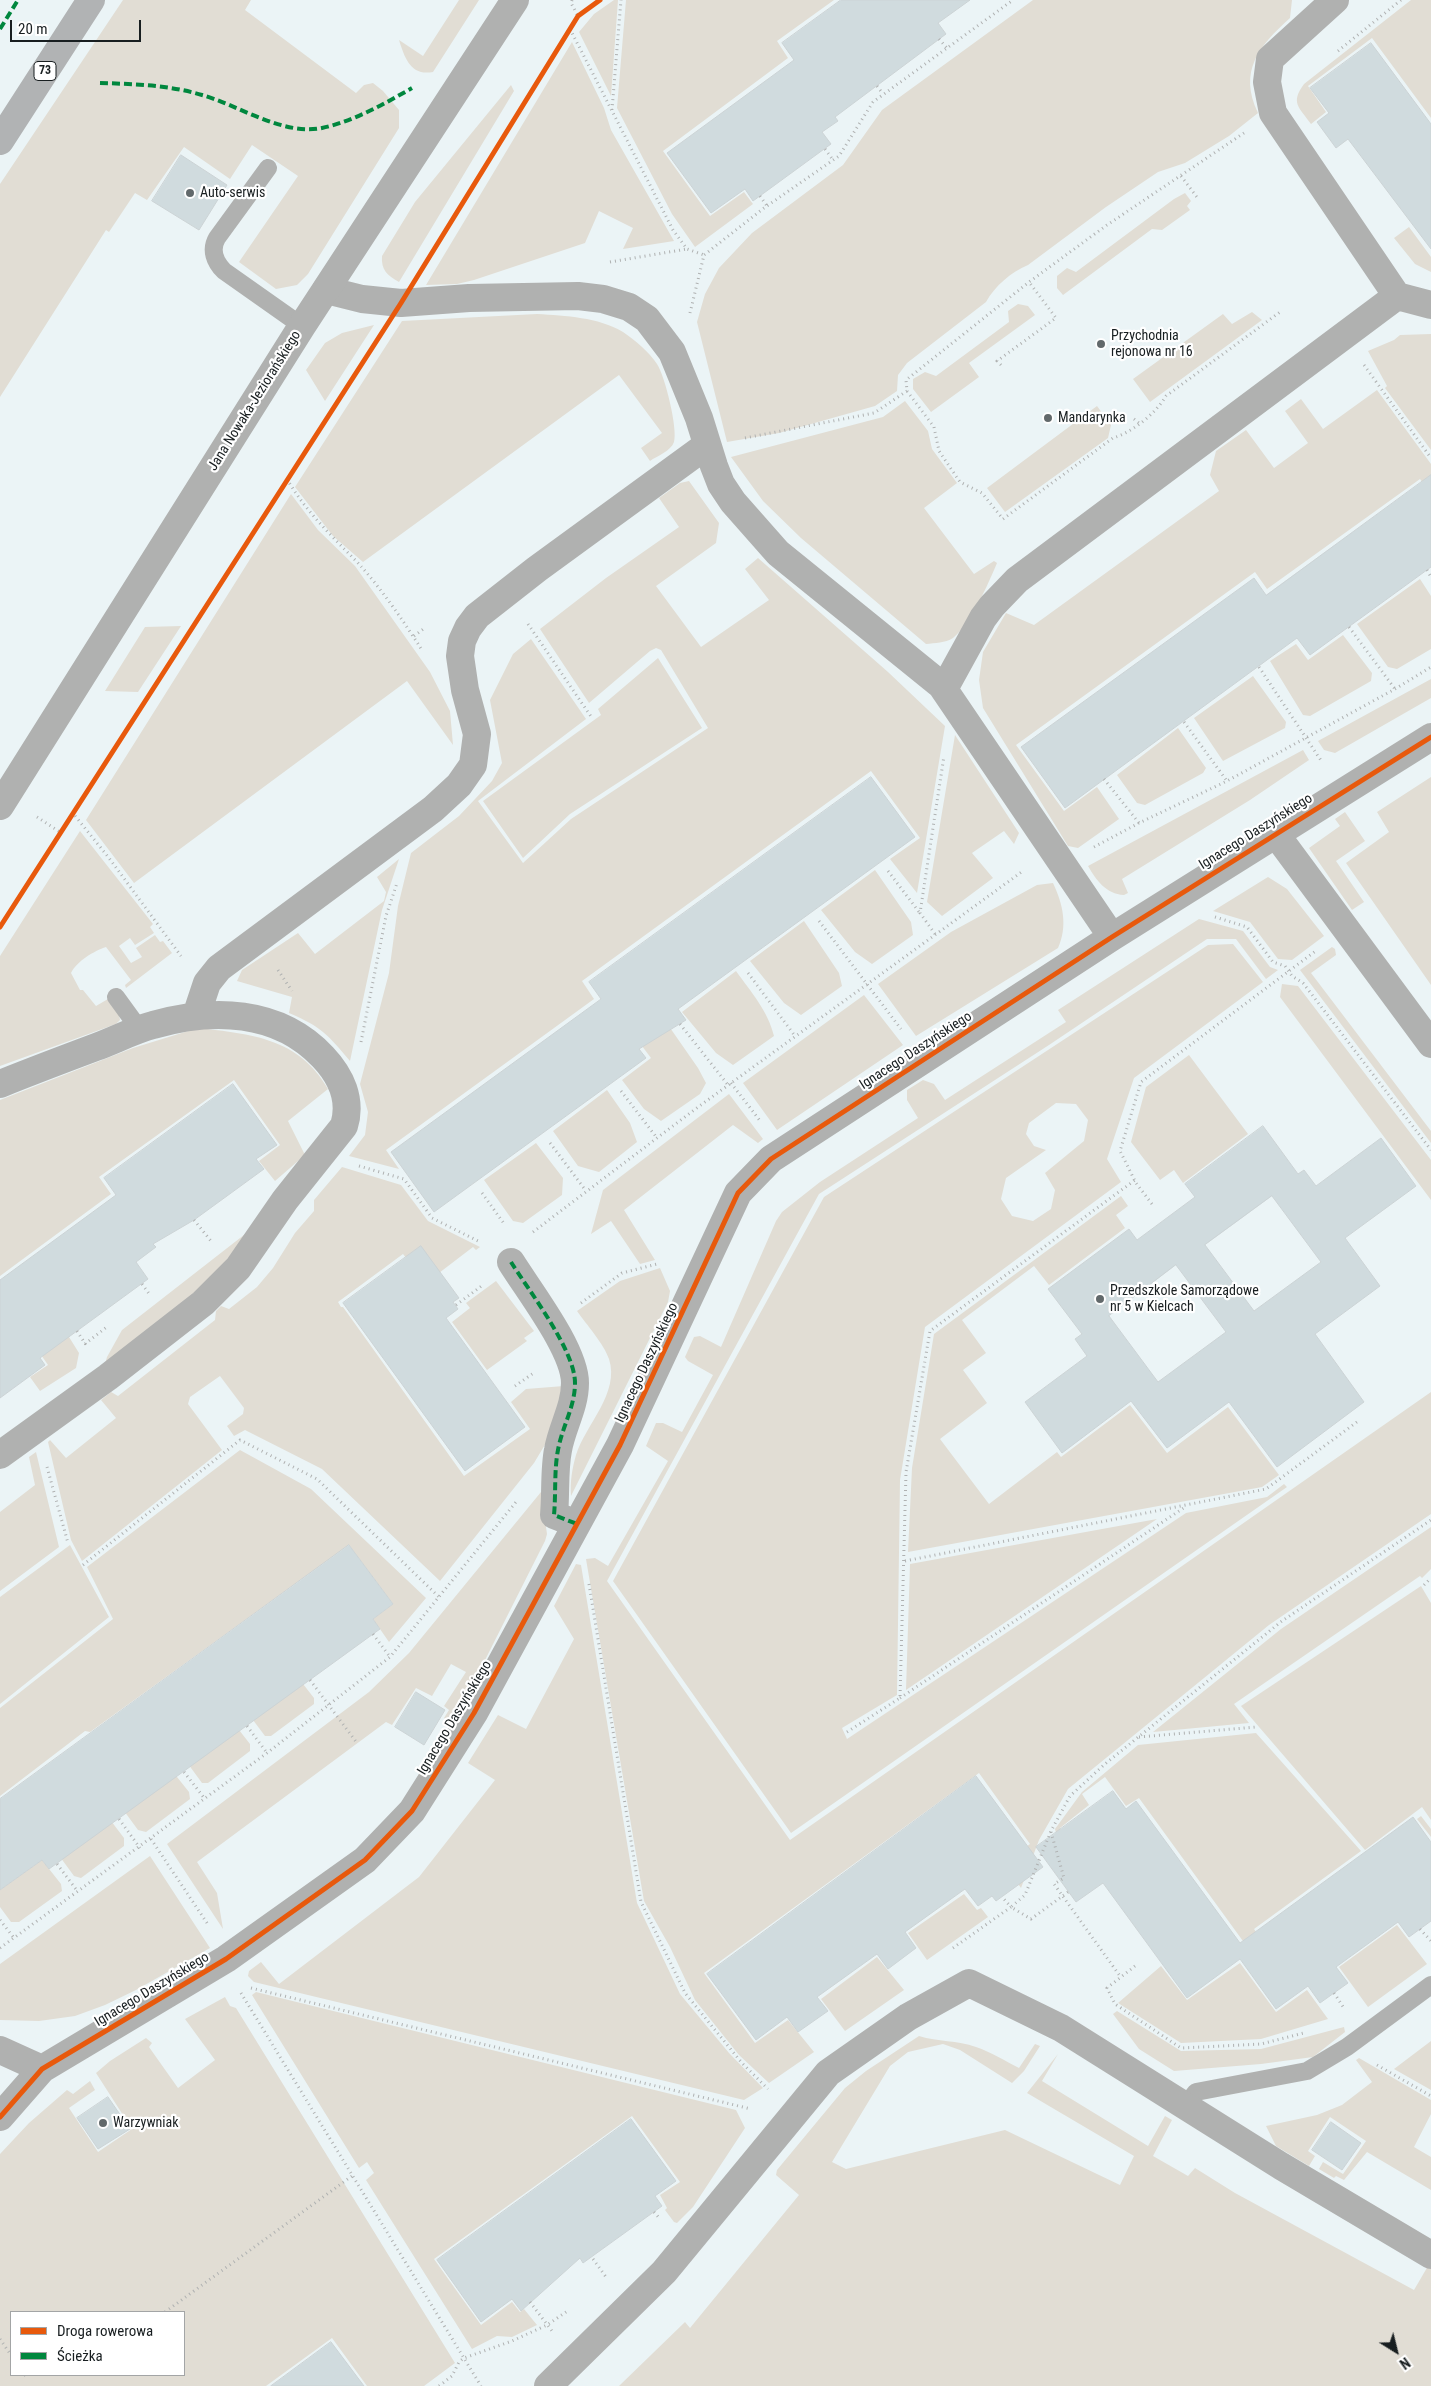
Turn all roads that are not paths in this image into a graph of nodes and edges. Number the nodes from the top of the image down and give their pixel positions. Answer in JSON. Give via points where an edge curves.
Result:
{"nodes":[{"id":1,"x":91,"y":0,"type":"edge"},
{"id":2,"x":515,"y":0,"type":"edge"},
{"id":3,"x":1335,"y":0,"type":"edge"},
{"id":4,"x":0,"y":141,"type":"edge"},
{"id":5,"x":268,"y":168,"type":"dead end"},
{"id":6,"x":326,"y":290,"type":"junction"},
{"id":7,"x":1398,"y":296,"type":"junction"},
{"id":8,"x":1431,"y":304,"type":"edge"},
{"id":9,"x":302,"y":326,"type":"junction"},
{"id":10,"x":707,"y":445,"type":"junction"},
{"id":11,"x":949,"y":697,"type":"junction"},
{"id":12,"x":1431,"y":737,"type":"edge"},
{"id":13,"x":0,"y":806,"type":"edge"},
{"id":14,"x":1275,"y":833,"type":"junction"},
{"id":15,"x":1112,"y":937,"type":"junction"},
{"id":16,"x":116,"y":997,"type":"dead end"},
{"id":17,"x":196,"y":1016,"type":"junction"},
{"id":18,"x":140,"y":1030,"type":"junction"},
{"id":19,"x":1431,"y":1044,"type":"edge"},
{"id":20,"x":0,"y":1084,"type":"edge"},
{"id":21,"x":513,"y":1251,"type":"road end"},
{"id":22,"x":0,"y":1455,"type":"edge"},
{"id":23,"x":577,"y":1524,"type":"junction"},
{"id":24,"x":1431,"y":1985,"type":"edge"},
{"id":25,"x":0,"y":2050,"type":"edge"},
{"id":26,"x":42,"y":2069,"type":"junction"},
{"id":27,"x":1185,"y":2106,"type":"junction"},
{"id":28,"x":0,"y":2117,"type":"edge"},
{"id":29,"x":1431,"y":2255,"type":"edge"},
{"id":30,"x":548,"y":2386,"type":"edge"}],
"edges":[{"from":1,"to":4,"type":"main road","number":"73"},
{"from":2,"to":6,"type":"street","name":"Jana Nowaka-Jeziorańskiego"},
{"from":3,"to":7,"type":"street","via":[[1270,59],[1267,82],[1273,112]]},
{"from":5,"to":9,"type":"lane","via":[[217,238],[213,254],[224,271]]},
{"from":6,"to":9,"type":"street","name":"Jana Nowaka-Jeziorańskiego"},
{"from":6,"to":10,"type":"street","via":[[362,299],[401,303],[578,296],[629,307],[647,319],[672,352],[688,387]]},
{"from":7,"to":8,"type":"street"},
{"from":7,"to":11,"type":"street","via":[[1017,580],[992,606]]},
{"from":9,"to":13,"type":"street","name":"Jana Nowaka-Jeziorańskiego"},
{"from":10,"to":11,"type":"street","via":[[721,484],[732,502],[778,553],[941,685]]},
{"from":10,"to":17,"type":"street","via":[[477,616],[462,641],[460,656],[477,734],[473,765],[434,810],[219,968],[207,983]]},
{"from":11,"to":15,"type":"street"},
{"from":12,"to":14,"type":"street","name":"Ignacego Daszyńskiego"},
{"from":14,"to":15,"type":"street","name":"Ignacego Daszyńskiego"},
{"from":14,"to":19,"type":"street"},
{"from":15,"to":23,"type":"street","name":"Ignacego Daszyńskiego","via":[[771,1159],[738,1193],[620,1445]]},
{"from":16,"to":18,"type":"lane"},
{"from":17,"to":18,"type":"street"},
{"from":17,"to":22,"type":"street","via":[[244,1015],[268,1021],[294,1034],[318,1052],[341,1081],[346,1099],[344,1126],[285,1200],[238,1268],[221,1286],[108,1378]]},
{"from":18,"to":20,"type":"street"},
{"from":21,"to":23,"type":"street","via":[[570,1359],[575,1381],[573,1406],[558,1449],[554,1515]]},
{"from":23,"to":26,"type":"street","name":"Ignacego Daszyńskiego","via":[[464,1729],[412,1811],[365,1860],[226,1959]]},
{"from":24,"to":27,"type":"lane","via":[[1347,2047],[1307,2070],[1196,2092]]},
{"from":25,"to":26,"type":"street"},
{"from":26,"to":28,"type":"street","name":"Ignacego Daszyńskiego"},
{"from":27,"to":29,"type":"street"},
{"from":27,"to":30,"type":"street","via":[[1061,2028],[969,1983],[908,2017],[828,2073],[664,2272]]}]}
